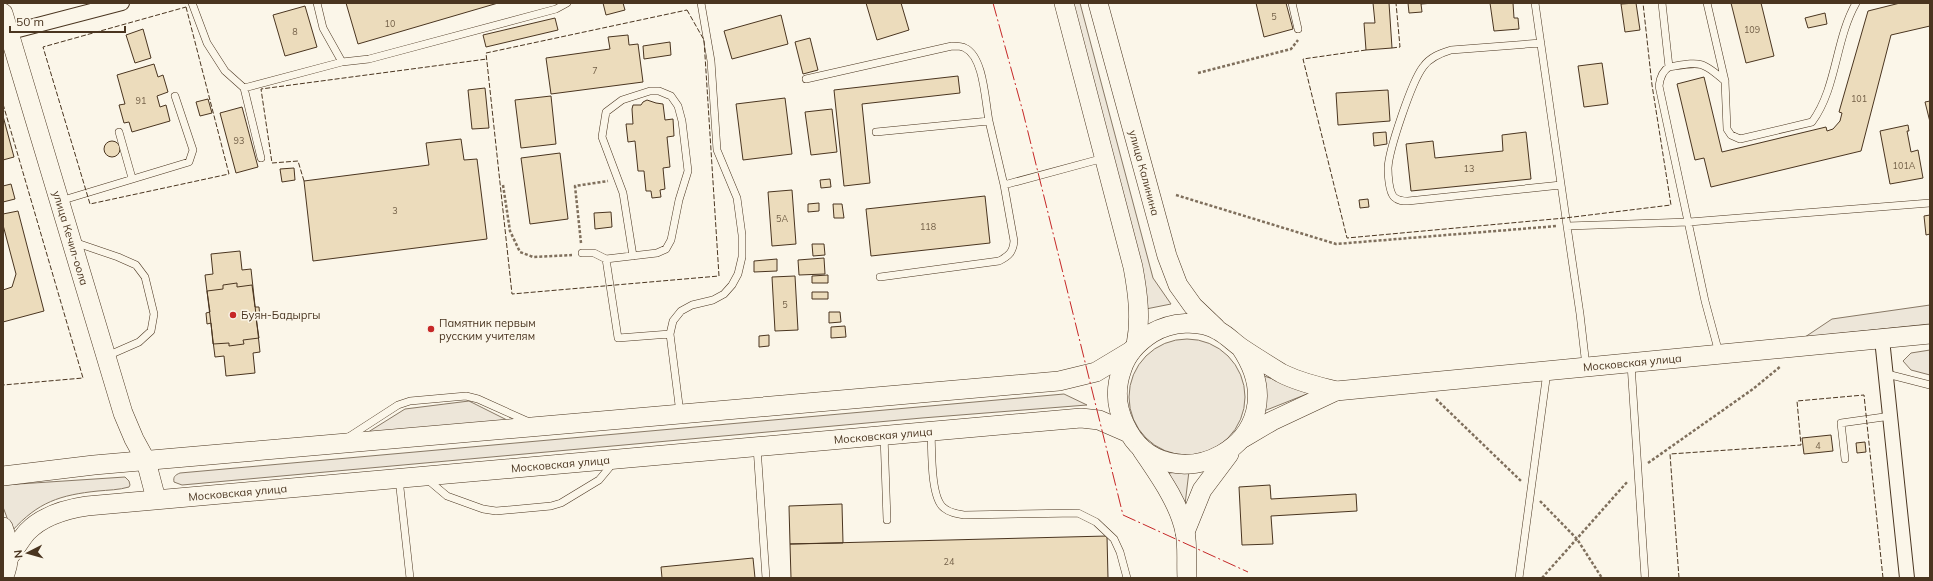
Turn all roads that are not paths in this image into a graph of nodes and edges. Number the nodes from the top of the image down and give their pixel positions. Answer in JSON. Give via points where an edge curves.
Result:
{"nodes":[{"id":1,"x":122,"y":3,"type":"edge"},
{"id":2,"x":192,"y":3,"type":"edge"},
{"id":3,"x":317,"y":3,"type":"edge"},
{"id":4,"x":567,"y":3,"type":"edge"},
{"id":5,"x":701,"y":3,"type":"edge"},
{"id":6,"x":1064,"y":3,"type":"edge"},
{"id":7,"x":1098,"y":3,"type":"edge"},
{"id":8,"x":1292,"y":3,"type":"edge"},
{"id":9,"x":1535,"y":3,"type":"edge"},
{"id":10,"x":1662,"y":3,"type":"edge"},
{"id":11,"x":1707,"y":3,"type":"edge"},
{"id":12,"x":1856,"y":3,"type":"edge"},
{"id":13,"x":3,"y":13,"type":"edge"},
{"id":14,"x":1298,"y":29,"type":"road end"},
{"id":15,"x":6,"y":33,"type":"edge"},
{"id":16,"x":1541,"y":43,"type":"junction"},
{"id":17,"x":342,"y":62,"type":"junction"},
{"id":18,"x":1668,"y":66,"type":"junction"},
{"id":19,"x":806,"y":79,"type":"dead end"},
{"id":20,"x":1725,"y":81,"type":"junction"},
{"id":21,"x":244,"y":88,"type":"junction"},
{"id":22,"x":175,"y":96,"type":"dead end"},
{"id":23,"x":989,"y":121,"type":"junction"},
{"id":24,"x":119,"y":132,"type":"dead end"},
{"id":25,"x":876,"y":132,"type":"dead end"},
{"id":26,"x":261,"y":158,"type":"dead end"},
{"id":27,"x":1104,"y":158,"type":"junction"},
{"id":28,"x":132,"y":178,"type":"junction"},
{"id":29,"x":1004,"y":185,"type":"junction"},
{"id":30,"x":1561,"y":185,"type":"junction"},
{"id":31,"x":60,"y":201,"type":"junction"},
{"id":32,"x":1930,"y":203,"type":"edge"},
{"id":33,"x":1689,"y":222,"type":"junction"},
{"id":34,"x":1567,"y":226,"type":"junction"},
{"id":35,"x":72,"y":242,"type":"junction"},
{"id":36,"x":582,"y":253,"type":"road end"},
{"id":37,"x":633,"y":256,"type":"junction"},
{"id":38,"x":606,"y":259,"type":"junction"},
{"id":39,"x":880,"y":277,"type":"dead end"},
{"id":40,"x":1217,"y":330,"type":"junction"},
{"id":41,"x":670,"y":334,"type":"junction"},
{"id":42,"x":1930,"y":334,"type":"edge"},
{"id":43,"x":1882,"y":339,"type":"junction"},
{"id":44,"x":1133,"y":348,"type":"junction"},
{"id":45,"x":1241,"y":348,"type":"junction"},
{"id":46,"x":1719,"y":355,"type":"junction"},
{"id":47,"x":107,"y":356,"type":"junction"},
{"id":48,"x":1631,"y":364,"type":"junction"},
{"id":49,"x":1586,"y":368,"type":"junction"},
{"id":50,"x":1547,"y":372,"type":"junction"},
{"id":51,"x":1887,"y":374,"type":"junction"},
{"id":52,"x":1930,"y":385,"type":"edge"},
{"id":53,"x":1336,"y":391,"type":"junction"},
{"id":54,"x":680,"y":415,"type":"junction"},
{"id":55,"x":1891,"y":416,"type":"junction"},
{"id":56,"x":540,"y":426,"type":"junction"},
{"id":57,"x":931,"y":431,"type":"junction"},
{"id":58,"x":884,"y":435,"type":"junction"},
{"id":59,"x":1133,"y":438,"type":"junction"},
{"id":60,"x":1239,"y":441,"type":"junction"},
{"id":61,"x":338,"y":445,"type":"junction"},
{"id":62,"x":757,"y":447,"type":"junction"},
{"id":63,"x":618,"y":458,"type":"junction"},
{"id":64,"x":1845,"y":459,"type":"dead end"},
{"id":65,"x":146,"y":461,"type":"junction"},
{"id":66,"x":3,"y":476,"type":"edge"},
{"id":67,"x":424,"y":476,"type":"junction"},
{"id":68,"x":399,"y":477,"type":"junction"},
{"id":69,"x":156,"y":499,"type":"junction"},
{"id":70,"x":887,"y":520,"type":"dead end"},
{"id":71,"x":3,"y":527,"type":"edge"},
{"id":72,"x":1185,"y":532,"type":"junction"},
{"id":73,"x":5,"y":572,"type":"edge"},
{"id":74,"x":410,"y":578,"type":"edge"},
{"id":75,"x":766,"y":578,"type":"edge"},
{"id":76,"x":1127,"y":578,"type":"edge"},
{"id":77,"x":1187,"y":578,"type":"edge"},
{"id":78,"x":1519,"y":578,"type":"edge"},
{"id":79,"x":1645,"y":578,"type":"edge"},
{"id":80,"x":1907,"y":578,"type":"edge"}],
"edges":[{"from":1,"to":15,"type":"street"},
{"from":2,"to":21,"type":"lane","via":[[207,44],[225,71]]},
{"from":3,"to":17,"type":"lane","via":[[323,28]]},
{"from":4,"to":17,"type":"lane","via":[[556,9],[369,59]]},
{"from":5,"to":41,"type":"lane","via":[[711,61],[717,150],[737,198],[742,257],[738,274],[724,294],[681,311],[673,320]]},
{"from":6,"to":27,"type":"main road"},
{"from":7,"to":40,"type":"main road","name":"улица Калинина","via":[[1167,256],[1178,285],[1193,306]]},
{"from":8,"to":14,"type":"lane"},
{"from":9,"to":16,"type":"lane"},
{"from":10,"to":18,"type":"lane"},
{"from":11,"to":20,"type":"lane"},
{"from":12,"to":20,"type":"lane","via":[[1848,18],[1822,108],[1812,122],[1735,138],[1727,129]]},
{"from":13,"to":15,"type":"main road","name":"улица Кечил-оола"},
{"from":15,"to":31,"type":"main road","name":"улица Кечил-оола"},
{"from":16,"to":30,"type":"lane"},
{"from":16,"to":30,"type":"lane","via":[[1452,50],[1441,53],[1423,66],[1393,144],[1388,168],[1391,190],[1394,197],[1408,201]]},
{"from":17,"to":21,"type":"lane"},
{"from":18,"to":20,"type":"lane","via":[[1696,62],[1704,64]]},
{"from":18,"to":33,"type":"lane","via":[[1658,86]]},
{"from":19,"to":23,"type":"lane","via":[[952,46],[964,47],[979,62]]},
{"from":21,"to":26,"type":"lane"},
{"from":22,"to":28,"type":"lane","via":[[193,150],[189,162]]},
{"from":23,"to":25,"type":"lane"},
{"from":23,"to":29,"type":"lane"},
{"from":24,"to":28,"type":"lane"},
{"from":27,"to":29,"type":"lane"},
{"from":27,"to":44,"type":"main road","via":[[1133,267],[1138,296],[1139,318]]},
{"from":28,"to":31,"type":"lane"},
{"from":29,"to":39,"type":"lane","via":[[1014,241],[1013,250],[1007,257],[999,261]]},
{"from":30,"to":34,"type":"lane"},
{"from":31,"to":35,"type":"main road","name":"улица Кечил-оола"},
{"from":32,"to":33,"type":"lane"},
{"from":33,"to":34,"type":"lane"},
{"from":33,"to":46,"type":"lane"},
{"from":34,"to":49,"type":"lane"},
{"from":35,"to":47,"type":"main road","name":"улица Кечил-оола"},
{"from":35,"to":47,"type":"lane","via":[[136,265],[145,277],[154,314],[151,331],[139,342]]},
{"from":36,"to":38,"type":"lane","via":[[594,253]]},
{"from":37,"to":37,"type":"lane","via":[[657,253],[666,249],[672,240],[679,200],[688,171],[678,106],[671,96],[659,91],[650,91],[622,100],[606,112],[602,137],[623,192]]},
{"from":37,"to":38,"type":"lane"},
{"from":38,"to":41,"type":"lane","via":[[618,338]]},
{"from":40,"to":44,"type":"main road","via":[[1198,324],[1178,324],[1159,329]]},
{"from":40,"to":45,"type":"main road"},
{"from":41,"to":54,"type":"lane"},
{"from":42,"to":43,"type":"main road","name":"Московская улица"},
{"from":43,"to":46,"type":"main road","name":"Московская улица"},
{"from":43,"to":51,"type":"street"},
{"from":44,"to":54,"type":"main road","via":[[1096,372],[1059,381]]},
{"from":44,"to":59,"type":"main road","via":[[1124,362],[1118,379],[1117,397],[1120,414]]},
{"from":45,"to":53,"type":"main road","name":"Московская улица","via":[[1283,373]]},
{"from":45,"to":60,"type":"main road","via":[[1252,366],[1258,393],[1255,414]]},
{"from":46,"to":48,"type":"main road","name":"Московская улица"},
{"from":47,"to":65,"type":"main road","name":"улица Кечил-оола","via":[[123,413]]},
{"from":48,"to":49,"type":"main road","name":"Московская улица"},
{"from":48,"to":79,"type":"lane"},
{"from":49,"to":50,"type":"main road","name":"Московская улица"},
{"from":50,"to":53,"type":"main road","name":"Московская улица"},
{"from":50,"to":78,"type":"lane"},
{"from":51,"to":52,"type":"lane"},
{"from":51,"to":55,"type":"street"},
{"from":53,"to":60,"type":"main road","name":"Московская улица","via":[[1272,421]]},
{"from":54,"to":56,"type":"main road"},
{"from":55,"to":64,"type":"lane","via":[[1841,422]]},
{"from":55,"to":80,"type":"street"},
{"from":56,"to":61,"type":"main road"},
{"from":56,"to":61,"type":"lane","via":[[478,398],[466,396],[410,401],[398,405],[357,430]]},
{"from":57,"to":58,"type":"main road","name":"Московская улица"},
{"from":57,"to":59,"type":"main road","name":"Московская улица","via":[[1081,418],[1099,420]]},
{"from":57,"to":76,"type":"lane","via":[[934,484],[937,500],[943,508],[964,515],[1078,513],[1096,522],[1114,539]]},
{"from":58,"to":62,"type":"main road","name":"Московская улица"},
{"from":58,"to":70,"type":"lane"},
{"from":59,"to":60,"type":"main road","via":[[1152,455],[1169,462],[1187,464],[1205,462],[1221,456]]},
{"from":59,"to":72,"type":"main road","via":[[1170,495]]},
{"from":60,"to":72,"type":"main road","via":[[1202,490]]},
{"from":61,"to":65,"type":"main road"},
{"from":62,"to":63,"type":"main road","name":"Московская улица"},
{"from":62,"to":75,"type":"lane"},
{"from":63,"to":67,"type":"main road","name":"Московская улица"},
{"from":63,"to":67,"type":"lane","via":[[598,480],[552,506],[496,511],[483,509],[447,496]]},
{"from":65,"to":66,"type":"main road"},
{"from":65,"to":69,"type":"main road"},
{"from":67,"to":68,"type":"main road","name":"Московская улица"},
{"from":68,"to":69,"type":"main road","name":"Московская улица"},
{"from":68,"to":74,"type":"lane"},
{"from":69,"to":73,"type":"main road","name":"Московская улица","via":[[68,509],[48,517],[28,531]]},
{"from":71,"to":73,"type":"main road","via":[[8,541]]},
{"from":72,"to":77,"type":"main road"}]}
